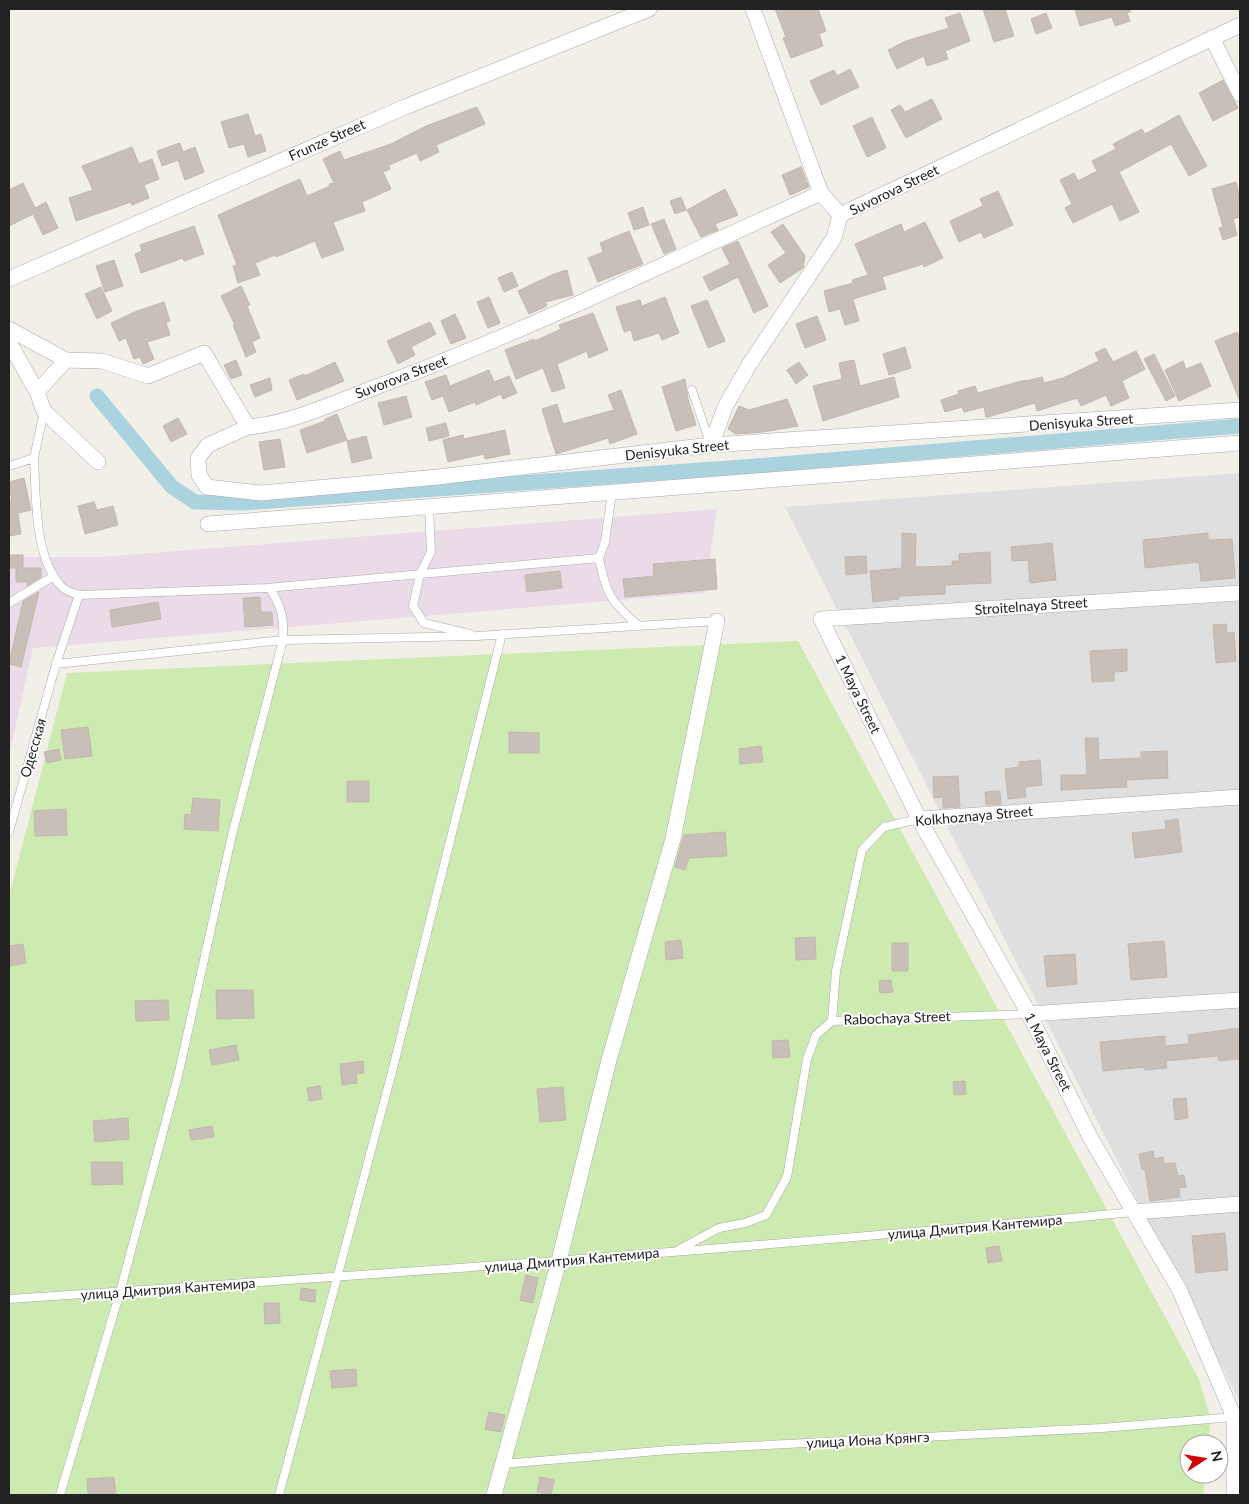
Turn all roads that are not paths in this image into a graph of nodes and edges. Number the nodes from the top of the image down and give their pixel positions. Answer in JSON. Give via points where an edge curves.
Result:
{"nodes":[{"id":1,"x":649,"y":9,"type":"edge"},
{"id":2,"x":753,"y":9,"type":"edge"},
{"id":3,"x":1240,"y":25,"type":"edge"},
{"id":4,"x":1212,"y":38,"type":"junction"},
{"id":5,"x":1240,"y":94,"type":"edge"},
{"id":6,"x":821,"y":193,"type":"junction"},
{"id":7,"x":840,"y":215,"type":"junction"},
{"id":8,"x":9,"y":279,"type":"edge"},
{"id":9,"x":9,"y":329,"type":"edge"},
{"id":10,"x":9,"y":342,"type":"edge"},
{"id":11,"x":66,"y":360,"type":"junction"},
{"id":12,"x":14,"y":364,"type":"edge"},
{"id":13,"x":692,"y":390,"type":"dead end"},
{"id":14,"x":37,"y":392,"type":"junction"},
{"id":15,"x":1240,"y":410,"type":"edge"},
{"id":16,"x":44,"y":411,"type":"junction"},
{"id":17,"x":248,"y":427,"type":"junction"},
{"id":18,"x":1240,"y":443,"type":"edge"},
{"id":19,"x":711,"y":445,"type":"junction"},
{"id":20,"x":34,"y":458,"type":"junction"},
{"id":21,"x":98,"y":462,"type":"dead end"},
{"id":22,"x":9,"y":466,"type":"edge"},
{"id":23,"x":612,"y":492,"type":"junction"},
{"id":24,"x":430,"y":506,"type":"junction"},
{"id":25,"x":208,"y":524,"type":"dead end"},
{"id":26,"x":599,"y":558,"type":"junction"},
{"id":27,"x":420,"y":574,"type":"junction"},
{"id":28,"x":54,"y":576,"type":"junction"},
{"id":29,"x":270,"y":588,"type":"junction"},
{"id":30,"x":1240,"y":593,"type":"edge"},
{"id":31,"x":79,"y":595,"type":"junction"},
{"id":32,"x":9,"y":603,"type":"edge"},
{"id":33,"x":821,"y":619,"type":"joint"},
{"id":34,"x":717,"y":621,"type":"joint"},
{"id":35,"x":639,"y":626,"type":"junction"},
{"id":36,"x":502,"y":634,"type":"junction"},
{"id":37,"x":477,"y":636,"type":"junction"},
{"id":38,"x":283,"y":640,"type":"junction"},
{"id":39,"x":56,"y":664,"type":"junction"},
{"id":40,"x":1240,"y":797,"type":"edge"},
{"id":41,"x":919,"y":819,"type":"junction"},
{"id":42,"x":9,"y":832,"type":"edge"},
{"id":43,"x":1240,"y":1000,"type":"edge"},
{"id":44,"x":1029,"y":1014,"type":"junction"},
{"id":45,"x":832,"y":1020,"type":"junction"},
{"id":46,"x":1240,"y":1204,"type":"edge"},
{"id":47,"x":1134,"y":1212,"type":"junction"},
{"id":48,"x":677,"y":1251,"type":"junction"},
{"id":49,"x":559,"y":1261,"type":"junction"},
{"id":50,"x":336,"y":1278,"type":"junction"},
{"id":51,"x":120,"y":1292,"type":"junction"},
{"id":52,"x":9,"y":1299,"type":"edge"},
{"id":53,"x":1237,"y":1417,"type":"edge"},
{"id":54,"x":502,"y":1464,"type":"junction"},
{"id":55,"x":60,"y":1495,"type":"edge"},
{"id":56,"x":279,"y":1495,"type":"edge"},
{"id":57,"x":494,"y":1495,"type":"edge"},
{"id":58,"x":1234,"y":1495,"type":"edge"}],
"edges":[{"from":1,"to":8,"type":"street","name":"Frunze Street","via":[[405,107]]},
{"from":2,"to":6,"type":"street"},
{"from":3,"to":4,"type":"street","name":"Suvorova Street"},
{"from":4,"to":5,"type":"street"},
{"from":4,"to":7,"type":"street","name":"Suvorova Street"},
{"from":6,"to":7,"type":"street"},
{"from":6,"to":17,"type":"street","name":"Suvorova Street","via":[[480,348],[326,406]]},
{"from":7,"to":19,"type":"street","name":"Suvorova Street","via":[[834,238],[726,405]]},
{"from":9,"to":11,"type":"street"},
{"from":10,"to":12,"type":"street"},
{"from":11,"to":14,"type":"street"},
{"from":11,"to":17,"type":"street","via":[[102,361],[148,376],[204,353]]},
{"from":12,"to":14,"type":"street"},
{"from":13,"to":19,"type":"lane"},
{"from":14,"to":16,"type":"street"},
{"from":15,"to":19,"type":"street","name":"Denisyuka Street"},
{"from":16,"to":20,"type":"lane"},
{"from":16,"to":21,"type":"street"},
{"from":17,"to":19,"type":"street","name":"Denisyuka Street","via":[[208,445],[198,458],[199,475],[206,487],[261,493],[438,477]]},
{"from":18,"to":23,"type":"street"},
{"from":20,"to":22,"type":"lane"},
{"from":20,"to":28,"type":"lane","via":[[38,527],[49,570]]},
{"from":23,"to":24,"type":"street"},
{"from":23,"to":26,"type":"lane","via":[[605,542]]},
{"from":24,"to":25,"type":"street"},
{"from":24,"to":27,"type":"lane","via":[[431,552]]},
{"from":26,"to":27,"type":"lane"},
{"from":26,"to":35,"type":"lane","via":[[604,580],[616,606]]},
{"from":27,"to":29,"type":"lane"},
{"from":27,"to":37,"type":"lane","via":[[413,606],[424,622]]},
{"from":28,"to":31,"type":"lane","via":[[63,588]]},
{"from":28,"to":32,"type":"lane"},
{"from":29,"to":31,"type":"lane"},
{"from":29,"to":38,"type":"lane","via":[[284,618]]},
{"from":30,"to":33,"type":"street","name":"Stroitelnaya Street"},
{"from":31,"to":39,"type":"lane","name":"Одесская"},
{"from":33,"to":41,"type":"street","name":"1 Maya Street"},
{"from":34,"to":35,"type":"lane"},
{"from":34,"to":49,"type":"street","via":[[673,839],[609,1060]]},
{"from":35,"to":36,"type":"lane"},
{"from":36,"to":37,"type":"lane"},
{"from":36,"to":50,"type":"lane","via":[[392,1072]]},
{"from":37,"to":38,"type":"lane"},
{"from":38,"to":39,"type":"lane"},
{"from":38,"to":51,"type":"lane","via":[[232,835],[178,1076]]},
{"from":39,"to":42,"type":"lane","name":"Одесская"},
{"from":40,"to":41,"type":"street","name":"Kolkhoznaya Street"},
{"from":41,"to":44,"type":"street","name":"1 Maya Street"},
{"from":41,"to":45,"type":"lane","name":"Kolkhoznaya Street","via":[[884,827],[862,850],[836,971]]},
{"from":43,"to":44,"type":"street","name":"Rabochaya Street"},
{"from":44,"to":45,"type":"lane","name":"Rabochaya Street"},
{"from":44,"to":47,"type":"street","name":"1 Maya Street","via":[[1090,1137]]},
{"from":45,"to":48,"type":"lane","name":"Rabochaya Street","via":[[816,1034],[808,1059],[787,1177],[766,1215],[718,1228]]},
{"from":46,"to":47,"type":"street"},
{"from":47,"to":48,"type":"lane","name":"улица Дмитрия Кантемира"},
{"from":47,"to":53,"type":"street","name":"1 Maya Street","via":[[1179,1289]]},
{"from":48,"to":49,"type":"lane","name":"улица Дмитрия Кантемира"},
{"from":49,"to":50,"type":"lane","name":"улица Дмитрия Кантемира"},
{"from":49,"to":54,"type":"street"},
{"from":50,"to":51,"type":"lane","name":"улица Дмитрия Кантемира"},
{"from":50,"to":56,"type":"lane"},
{"from":51,"to":52,"type":"lane","name":"улица Дмитрия Кантемира"},
{"from":51,"to":55,"type":"lane"},
{"from":53,"to":54,"type":"lane","name":"улица Иона Крянгэ","via":[[1102,1428],[668,1450]]},
{"from":53,"to":58,"type":"street","name":"1 Maya Street"},
{"from":54,"to":57,"type":"street"}]}
